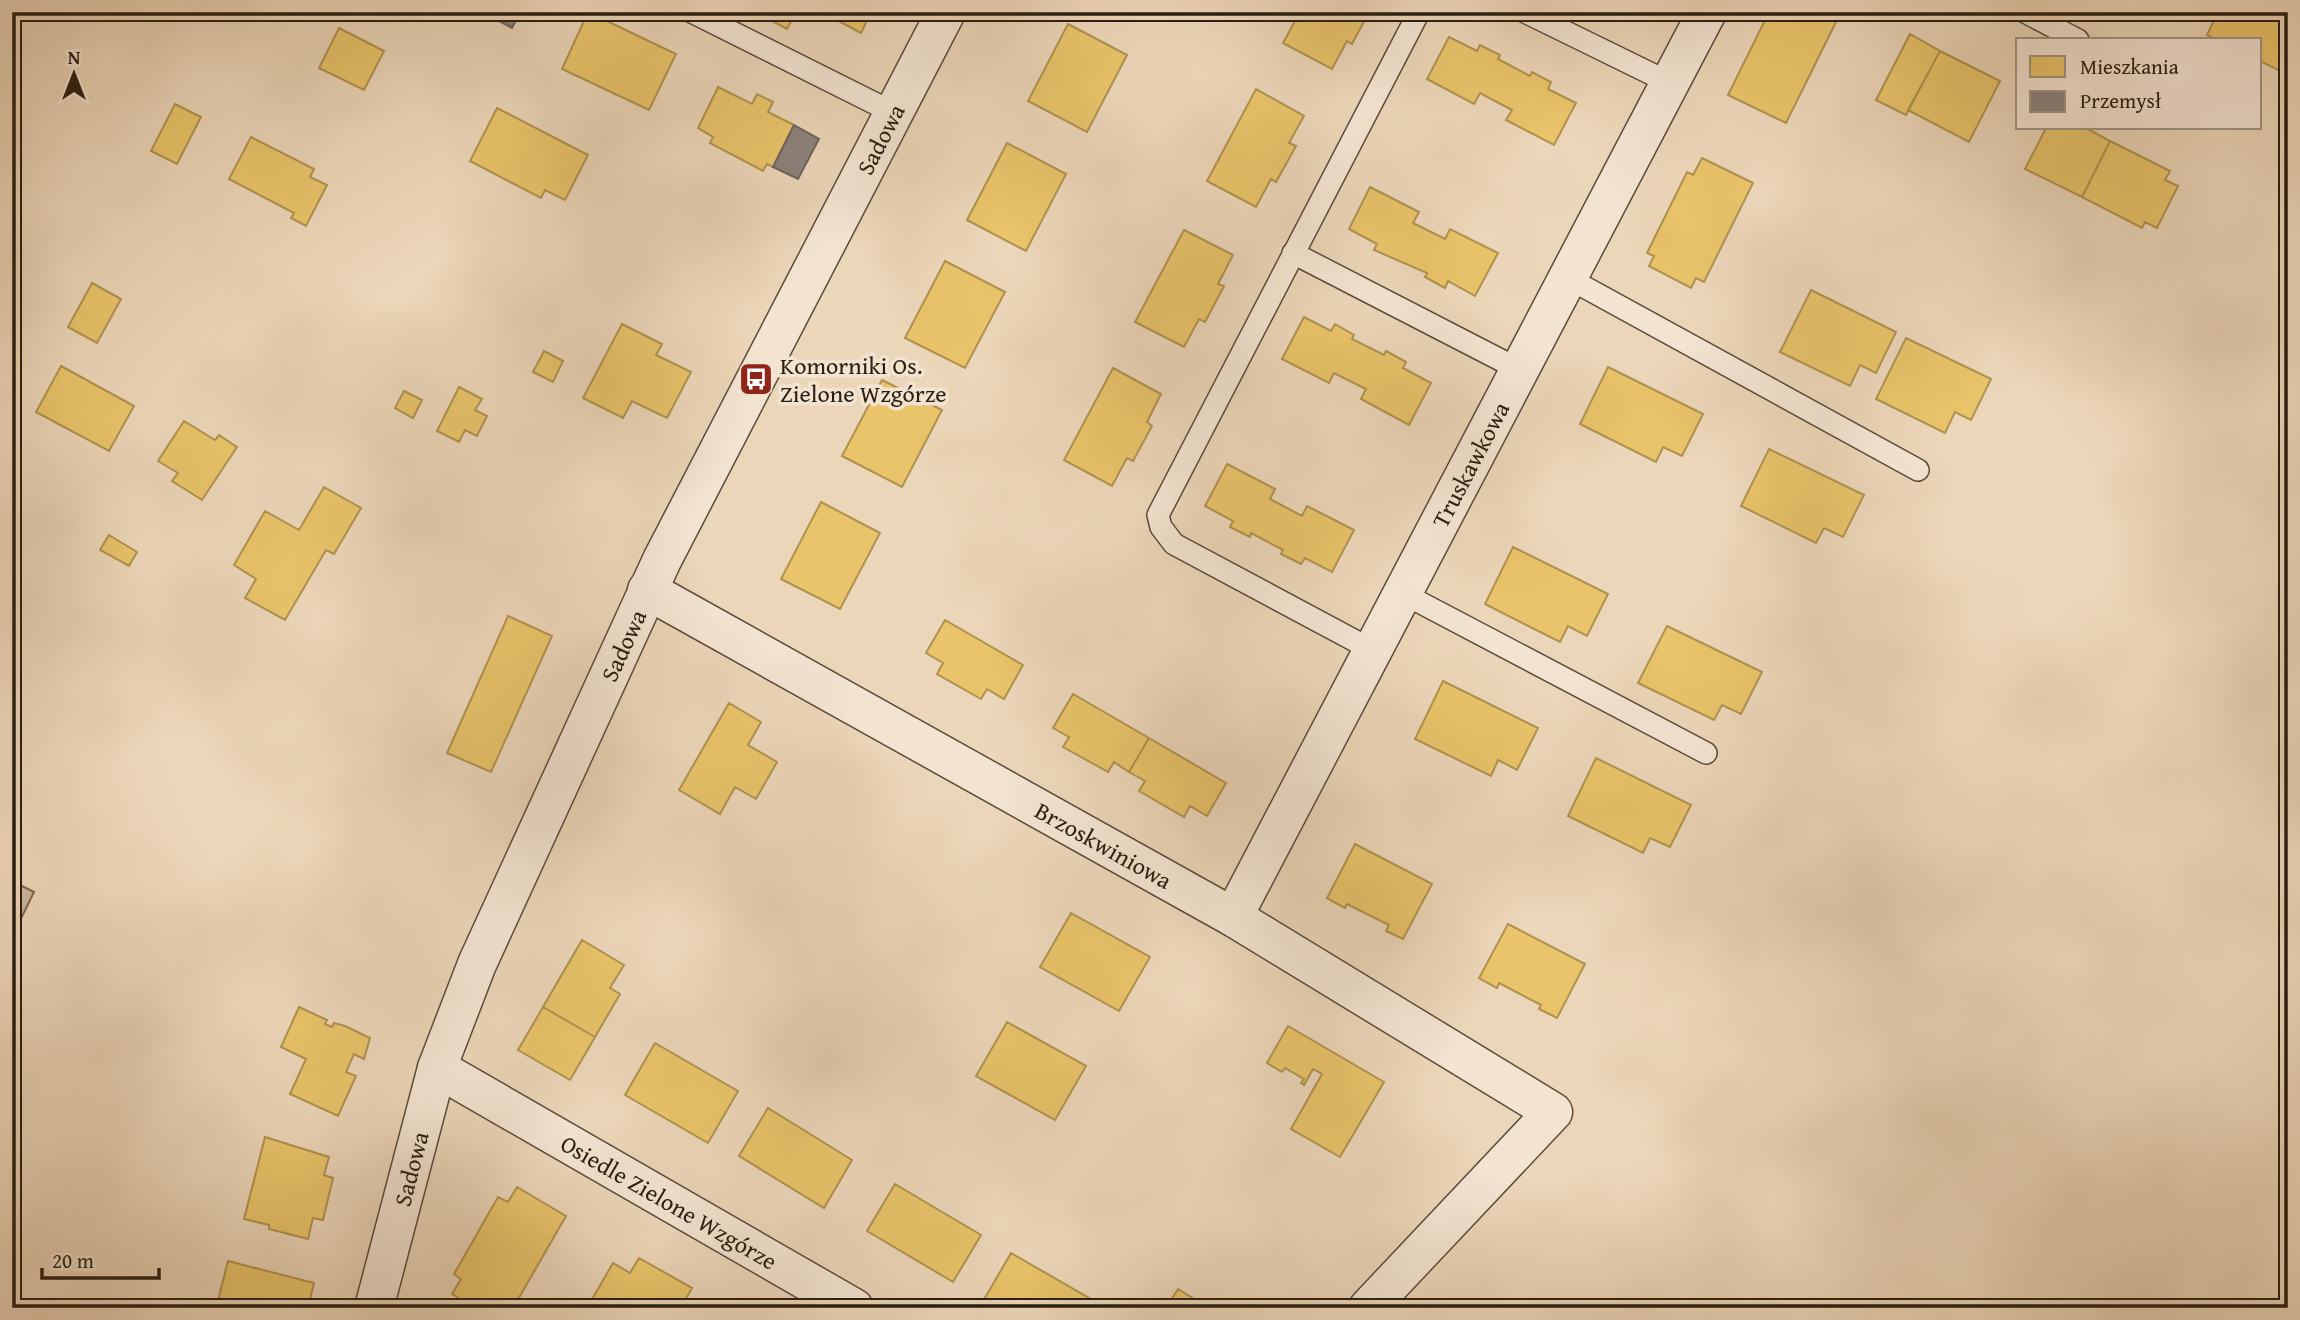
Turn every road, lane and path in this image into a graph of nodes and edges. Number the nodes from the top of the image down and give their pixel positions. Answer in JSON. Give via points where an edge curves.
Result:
{"nodes":[{"id":1,"x":692,"y":12,"type":"edge"},
{"id":2,"x":946,"y":12,"type":"edge"},
{"id":3,"x":1419,"y":12,"type":"edge"},
{"id":4,"x":1525,"y":12,"type":"edge"},
{"id":5,"x":1707,"y":12,"type":"edge"},
{"id":6,"x":2025,"y":12,"type":"edge"},
{"id":7,"x":2074,"y":38,"type":"edge"},
{"id":8,"x":1670,"y":83,"type":"junction"},
{"id":9,"x":894,"y":113,"type":"junction"},
{"id":10,"x":1293,"y":253,"type":"junction"},
{"id":11,"x":1567,"y":278,"type":"junction"},
{"id":12,"x":1520,"y":370,"type":"junction"},
{"id":13,"x":1918,"y":470,"type":"dead end"},
{"id":14,"x":647,"y":590,"type":"junction"},
{"id":15,"x":1404,"y":594,"type":"junction"},
{"id":16,"x":1374,"y":651,"type":"junction"},
{"id":17,"x":1706,"y":752,"type":"dead end"},
{"id":18,"x":1233,"y":917,"type":"junction"},
{"id":19,"x":437,"y":1068,"type":"junction"},
{"id":20,"x":374,"y":1308,"type":"edge"},
{"id":21,"x":854,"y":1308,"type":"edge"},
{"id":22,"x":1368,"y":1308,"type":"edge"}],
"edges":[{"from":1,"to":9,"type":"lane"},
{"from":2,"to":9,"type":"street","name":"Sadowa"},
{"from":3,"to":10,"type":"lane"},
{"from":4,"to":8,"type":"lane"},
{"from":5,"to":8,"type":"street","name":"Truskawkowa"},
{"from":6,"to":7,"type":"lane"},
{"from":8,"to":11,"type":"street","name":"Truskawkowa"},
{"from":9,"to":14,"type":"street","name":"Sadowa"},
{"from":10,"to":12,"type":"lane"},
{"from":10,"to":16,"type":"lane","via":[[1158,516],[1174,544]]},
{"from":11,"to":12,"type":"street","name":"Truskawkowa"},
{"from":11,"to":13,"type":"lane"},
{"from":12,"to":15,"type":"street","name":"Truskawkowa"},
{"from":14,"to":18,"type":"street","name":"Brzoskwiniowa"},
{"from":14,"to":19,"type":"street","name":"Sadowa","via":[[477,964]]},
{"from":15,"to":16,"type":"street","name":"Truskawkowa"},
{"from":15,"to":17,"type":"lane"},
{"from":16,"to":18,"type":"street","name":"Truskawkowa"},
{"from":18,"to":22,"type":"street","name":"Brzoskwiniowa","via":[[1553,1112]]},
{"from":19,"to":20,"type":"street","name":"Sadowa"},
{"from":19,"to":21,"type":"street","name":"Osiedle Zielone Wzgórze"}]}
